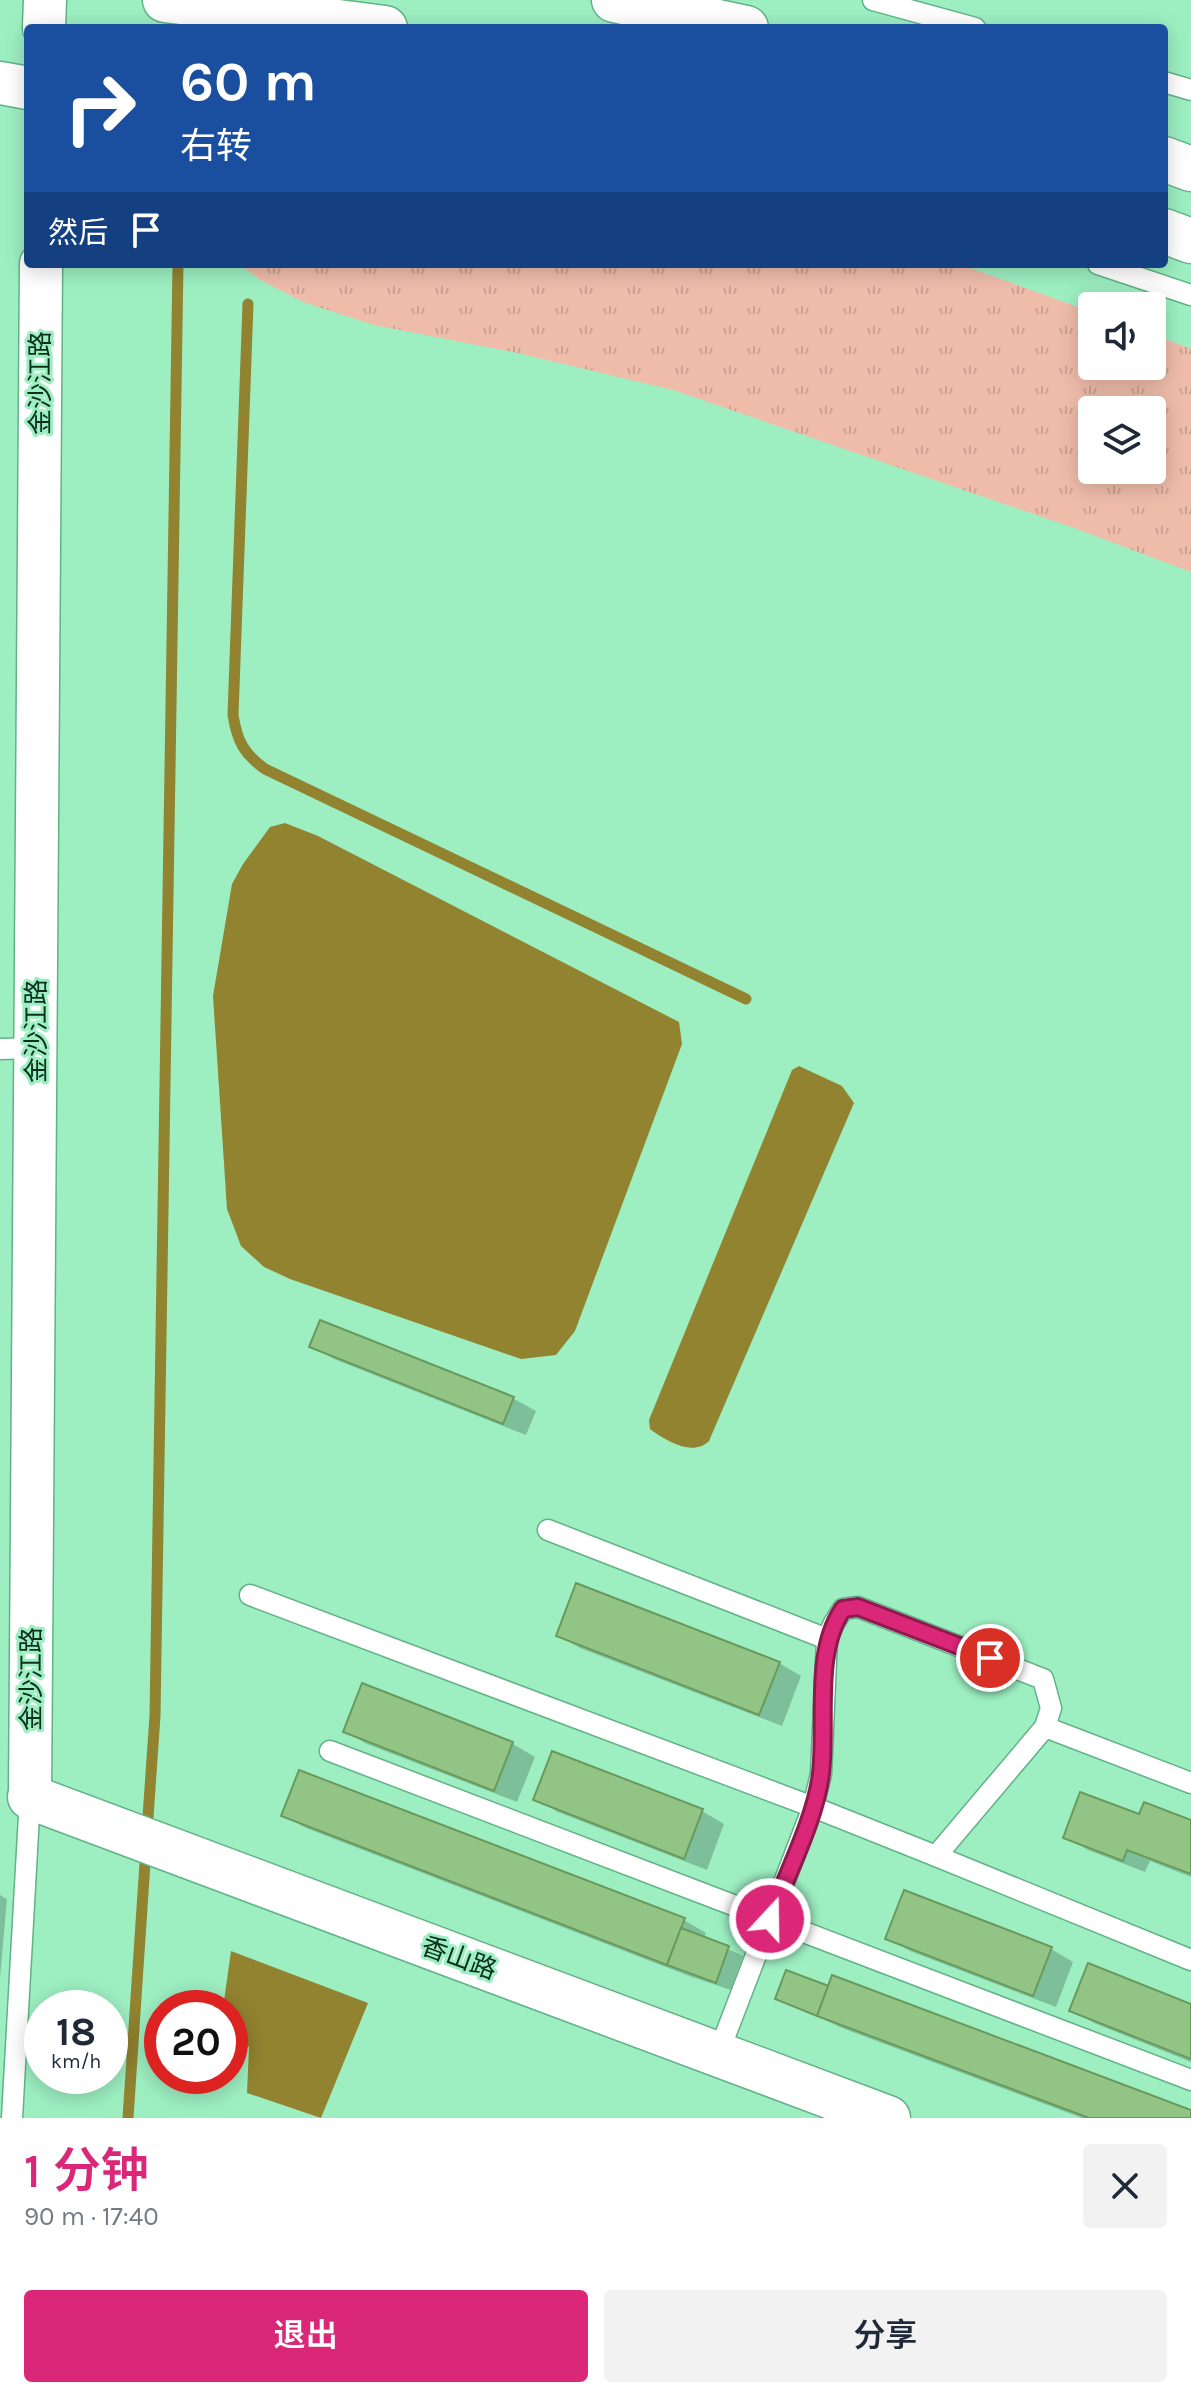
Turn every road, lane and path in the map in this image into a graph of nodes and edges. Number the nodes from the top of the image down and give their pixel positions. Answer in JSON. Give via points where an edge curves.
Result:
{"nodes":[{"id":1,"x":45,"y":0,"type":"edge"},
{"id":2,"x":165,"y":0,"type":"edge"},
{"id":3,"x":614,"y":0,"type":"edge"},
{"id":4,"x":873,"y":0,"type":"edge"},
{"id":5,"x":214,"y":6,"type":"junction"},
{"id":6,"x":44,"y":24,"type":"edge"},
{"id":7,"x":264,"y":24,"type":"edge"},
{"id":8,"x":354,"y":24,"type":"edge"},
{"id":9,"x":727,"y":24,"type":"edge"},
{"id":10,"x":960,"y":24,"type":"edge"},
{"id":11,"x":0,"y":83,"type":"edge"},
{"id":12,"x":1168,"y":83,"type":"edge"},
{"id":13,"x":24,"y":87,"type":"edge"},
{"id":14,"x":1191,"y":90,"type":"edge"},
{"id":15,"x":1168,"y":160,"type":"edge"},
{"id":16,"x":1191,"y":169,"type":"edge"},
{"id":17,"x":1168,"y":232,"type":"edge"},
{"id":18,"x":1191,"y":241,"type":"edge"},
{"id":19,"x":41,"y":268,"type":"edge"},
{"id":20,"x":1110,"y":268,"type":"edge"},
{"id":21,"x":1191,"y":295,"type":"edge"},
{"id":22,"x":18,"y":1048,"type":"edge"},
{"id":23,"x":548,"y":1530,"type":"dead end"},
{"id":24,"x":250,"y":1595,"type":"dead end"},
{"id":25,"x":827,"y":1639,"type":"junction"},
{"id":26,"x":1045,"y":1727,"type":"junction"},
{"id":27,"x":330,"y":1751,"type":"dead end"},
{"id":28,"x":1191,"y":1783,"type":"edge"},
{"id":29,"x":30,"y":1797,"type":"junction"},
{"id":30,"x":813,"y":1807,"type":"junction"},
{"id":31,"x":936,"y":1856,"type":"junction"},
{"id":32,"x":770,"y":1919,"type":"junction"},
{"id":33,"x":1191,"y":1960,"type":"edge"},
{"id":34,"x":718,"y":2054,"type":"junction"},
{"id":35,"x":1191,"y":2080,"type":"edge"},
{"id":36,"x":12,"y":2118,"type":"edge"},
{"id":37,"x":888,"y":2118,"type":"edge"}],
"edges":[{"from":1,"to":6,"type":"street"},
{"from":2,"to":5,"type":"street"},
{"from":3,"to":9,"type":"street"},
{"from":4,"to":10,"type":"lane"},
{"from":5,"to":7,"type":"lane"},
{"from":5,"to":8,"type":"street"},
{"from":11,"to":13,"type":"street"},
{"from":12,"to":14,"type":"lane"},
{"from":15,"to":16,"type":"street"},
{"from":17,"to":18,"type":"street"},
{"from":19,"to":22,"type":"street","name":"金沙江路"},
{"from":20,"to":21,"type":"lane"},
{"from":22,"to":29,"type":"street","name":"金沙江路"},
{"from":23,"to":25,"type":"lane"},
{"from":24,"to":30,"type":"lane"},
{"from":25,"to":26,"type":"lane","via":[[843,1609],[858,1607],[1043,1679],[1051,1708]]},
{"from":25,"to":30,"type":"lane","via":[[821,1774]]},
{"from":26,"to":28,"type":"lane"},
{"from":26,"to":31,"type":"lane"},
{"from":27,"to":32,"type":"lane"},
{"from":29,"to":34,"type":"street","name":"香山路"},
{"from":29,"to":36,"type":"lane"},
{"from":30,"to":31,"type":"lane"},
{"from":30,"to":32,"type":"lane"},
{"from":31,"to":33,"type":"lane"},
{"from":32,"to":34,"type":"lane"},
{"from":32,"to":35,"type":"lane"},
{"from":34,"to":37,"type":"street","name":"香山路"}]}
